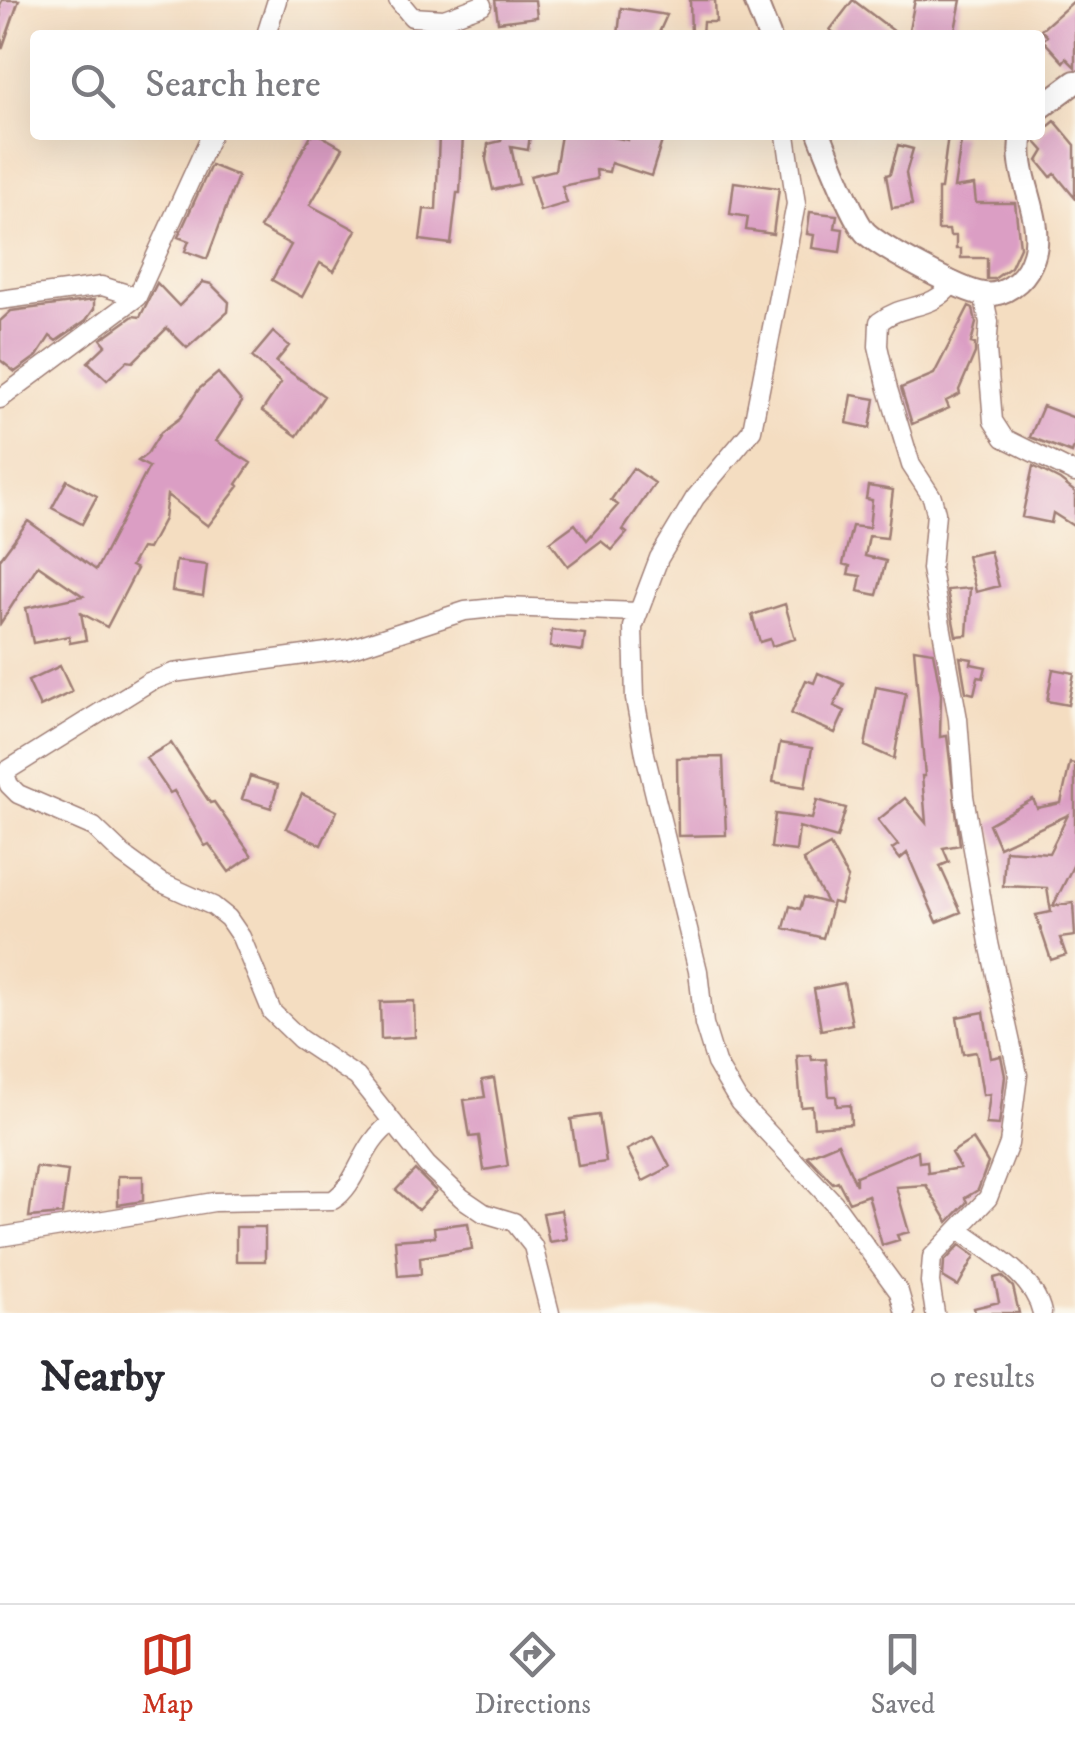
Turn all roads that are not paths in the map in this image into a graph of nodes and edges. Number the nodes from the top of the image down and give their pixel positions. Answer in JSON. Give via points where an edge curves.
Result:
{"nodes":[{"id":1,"x":277,"y":0,"type":"edge"},
{"id":2,"x":398,"y":0,"type":"edge"},
{"id":3,"x":755,"y":0,"type":"edge"},
{"id":4,"x":482,"y":5,"type":"dead end"},
{"id":5,"x":268,"y":30,"type":"edge"},
{"id":6,"x":767,"y":30,"type":"edge"},
{"id":7,"x":1075,"y":82,"type":"edge"},
{"id":8,"x":1045,"y":104,"type":"edge"},
{"id":9,"x":209,"y":140,"type":"edge"},
{"id":10,"x":787,"y":140,"type":"edge"},
{"id":11,"x":822,"y":140,"type":"edge"},
{"id":12,"x":1022,"y":140,"type":"edge"},
{"id":13,"x":946,"y":278,"type":"junction"},
{"id":14,"x":984,"y":294,"type":"junction"},
{"id":15,"x":138,"y":297,"type":"junction"},
{"id":16,"x":0,"y":300,"type":"edge"},
{"id":17,"x":0,"y":400,"type":"edge"},
{"id":18,"x":1075,"y":473,"type":"edge"},
{"id":19,"x":638,"y":612,"type":"junction"},
{"id":20,"x":2,"y":775,"type":"edge"},
{"id":21,"x":393,"y":1122,"type":"junction"},
{"id":22,"x":959,"y":1229,"type":"junction"},
{"id":23,"x":0,"y":1237,"type":"edge"},
{"id":24,"x":550,"y":1313,"type":"edge"},
{"id":25,"x":905,"y":1313,"type":"edge"},
{"id":26,"x":936,"y":1313,"type":"edge"},
{"id":27,"x":1042,"y":1313,"type":"edge"}],
"edges":[{"from":1,"to":5,"type":"street"},
{"from":2,"to":4,"type":"street","via":[[412,17],[444,19]]},
{"from":3,"to":6,"type":"street"},
{"from":7,"to":8,"type":"street"},
{"from":9,"to":15,"type":"street"},
{"from":10,"to":19,"type":"street","via":[[796,204],[752,430],[695,498],[659,558]]},
{"from":11,"to":13,"type":"street","via":[[864,231]]},
{"from":12,"to":14,"type":"street","via":[[1038,243],[1030,268],[1010,290]]},
{"from":13,"to":14,"type":"street"},
{"from":13,"to":22,"type":"street","via":[[954,282],[940,300],[893,311],[879,322],[878,346],[911,465],[936,513],[931,569],[958,719],[964,796],[1018,1075],[1009,1144],[988,1198]]},
{"from":14,"to":18,"type":"street","via":[[992,421],[1004,438]]},
{"from":15,"to":16,"type":"street","via":[[102,286]]},
{"from":15,"to":17,"type":"street"},
{"from":19,"to":20,"type":"street","via":[[465,611],[349,648],[172,673]]},
{"from":19,"to":25,"type":"street","via":[[633,627],[642,736],[716,1063],[739,1102],[834,1203],[900,1292]]},
{"from":20,"to":21,"type":"street","via":[[18,794],[94,827],[160,882],[228,918],[272,1012],[357,1077]]},
{"from":21,"to":23,"type":"street","via":[[370,1142],[333,1200],[214,1202]]},
{"from":21,"to":24,"type":"street","via":[[462,1198],[514,1222],[533,1246]]},
{"from":22,"to":26,"type":"street","via":[[932,1256]]},
{"from":22,"to":27,"type":"street","via":[[1022,1277]]}]}
